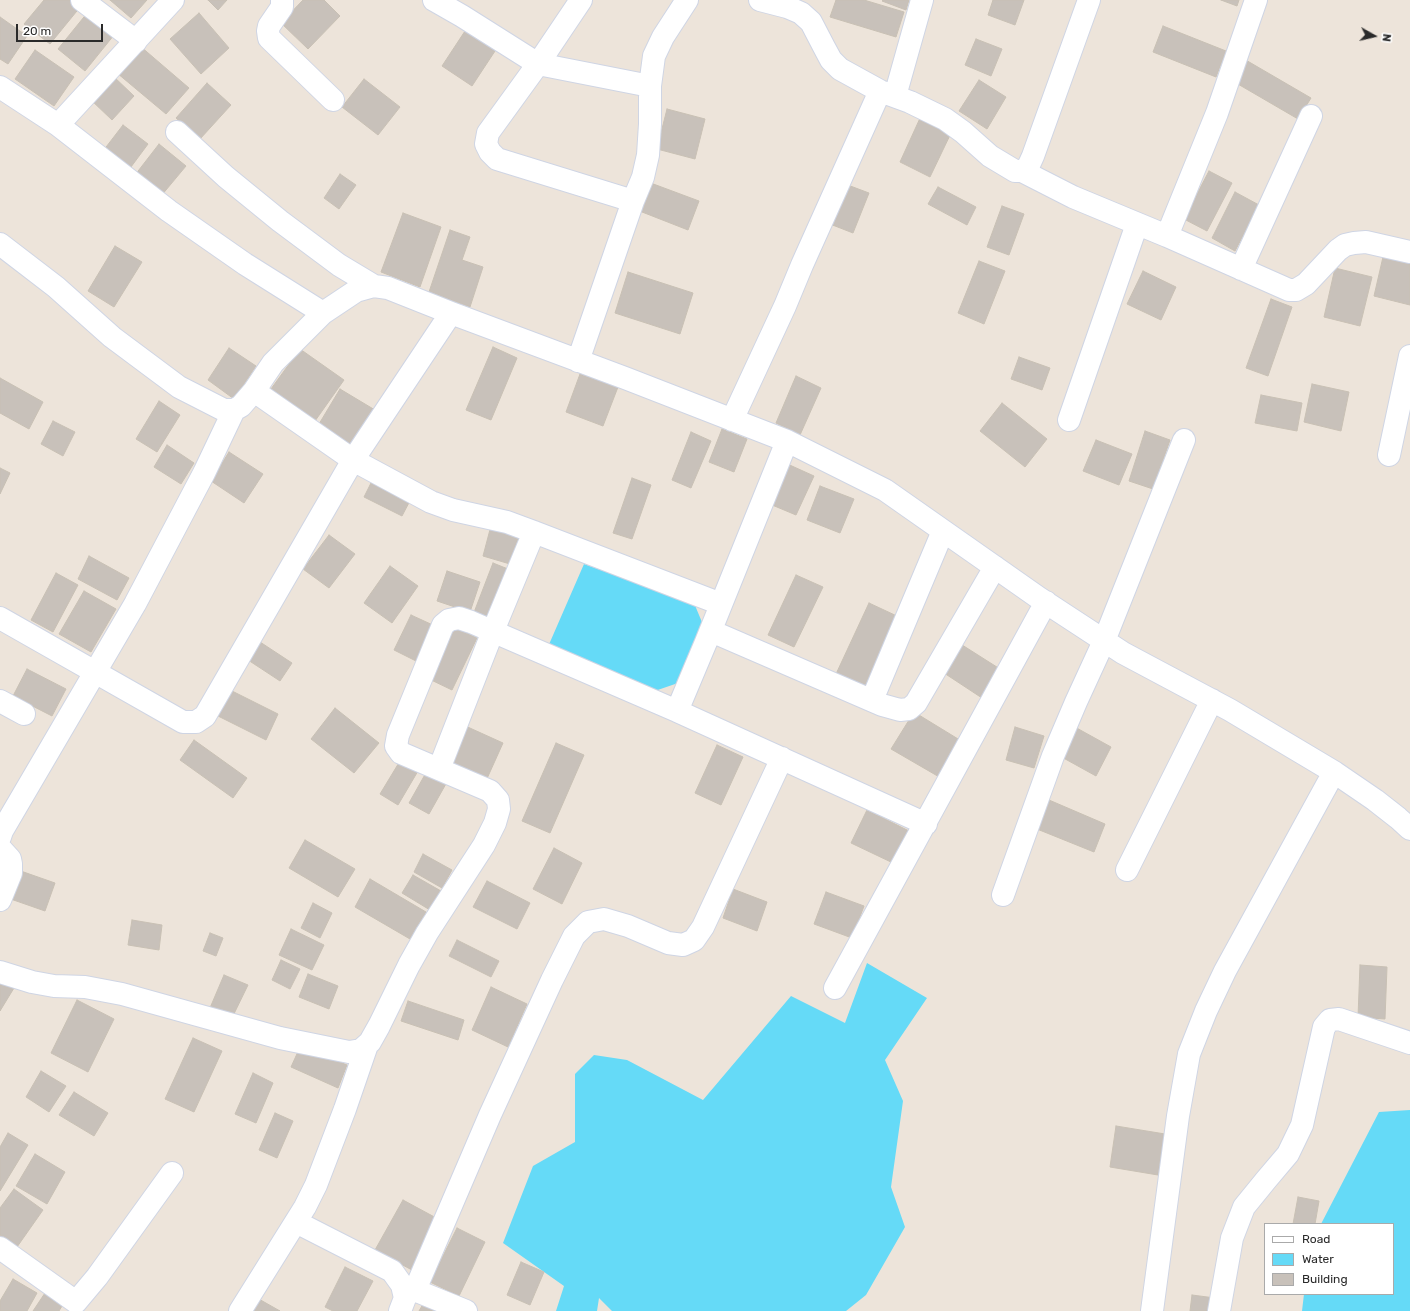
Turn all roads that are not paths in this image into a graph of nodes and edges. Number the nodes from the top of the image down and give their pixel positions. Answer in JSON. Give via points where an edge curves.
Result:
{"nodes":[{"id":1,"x":82,"y":0,"type":"edge"},
{"id":2,"x":173,"y":0,"type":"edge"},
{"id":3,"x":282,"y":0,"type":"edge"},
{"id":4,"x":434,"y":0,"type":"edge"},
{"id":5,"x":581,"y":0,"type":"edge"},
{"id":6,"x":687,"y":0,"type":"edge"},
{"id":7,"x":760,"y":0,"type":"edge"},
{"id":8,"x":922,"y":0,"type":"edge"},
{"id":9,"x":1089,"y":0,"type":"edge"},
{"id":10,"x":1256,"y":0,"type":"edge"},
{"id":11,"x":136,"y":41,"type":"junction"},
{"id":12,"x":538,"y":64,"type":"junction"},
{"id":13,"x":650,"y":86,"type":"junction"},
{"id":14,"x":0,"y":87,"type":"edge"},
{"id":15,"x":887,"y":93,"type":"junction"},
{"id":16,"x":333,"y":100,"type":"dead end"},
{"id":17,"x":1311,"y":116,"type":"dead end"},
{"id":18,"x":58,"y":126,"type":"junction"},
{"id":19,"x":177,"y":132,"type":"dead end"},
{"id":20,"x":1022,"y":171,"type":"junction"},
{"id":21,"x":633,"y":201,"type":"junction"},
{"id":22,"x":1137,"y":224,"type":"junction"},
{"id":23,"x":1167,"y":236,"type":"junction"},
{"id":24,"x":0,"y":244,"type":"edge"},
{"id":25,"x":1410,"y":252,"type":"edge"},
{"id":26,"x":1241,"y":269,"type":"junction"},
{"id":27,"x":374,"y":286,"type":"junction"},
{"id":28,"x":451,"y":313,"type":"junction"},
{"id":29,"x":323,"y":314,"type":"junction"},
{"id":30,"x":1410,"y":356,"type":"edge"},
{"id":31,"x":578,"y":361,"type":"junction"},
{"id":32,"x":254,"y":391,"type":"junction"},
{"id":33,"x":234,"y":410,"type":"junction"},
{"id":34,"x":732,"y":420,"type":"junction"},
{"id":35,"x":1069,"y":420,"type":"dead end"},
{"id":36,"x":1184,"y":440,"type":"dead end"},
{"id":37,"x":787,"y":441,"type":"junction"},
{"id":38,"x":1389,"y":455,"type":"dead end"},
{"id":39,"x":353,"y":460,"type":"junction"},
{"id":40,"x":944,"y":531,"type":"junction"},
{"id":41,"x":534,"y":532,"type":"junction"},
{"id":42,"x":995,"y":567,"type":"junction"},
{"id":43,"x":1046,"y":602,"type":"junction"},
{"id":44,"x":722,"y":604,"type":"junction"},
{"id":45,"x":0,"y":618,"type":"edge"},
{"id":46,"x":493,"y":631,"type":"junction"},
{"id":47,"x":711,"y":631,"type":"junction"},
{"id":48,"x":1104,"y":641,"type":"junction"},
{"id":49,"x":95,"y":672,"type":"junction"},
{"id":50,"x":872,"y":700,"type":"junction"},
{"id":51,"x":1212,"y":700,"type":"junction"},
{"id":52,"x":0,"y":701,"type":"edge"},
{"id":53,"x":677,"y":711,"type":"junction"},
{"id":54,"x":24,"y":714,"type":"dead end"},
{"id":55,"x":782,"y":758,"type":"junction"},
{"id":56,"x":439,"y":769,"type":"junction"},
{"id":57,"x":1334,"y":772,"type":"junction"},
{"id":58,"x":926,"y":824,"type":"junction"},
{"id":59,"x":1410,"y":829,"type":"edge"},
{"id":60,"x":0,"y":837,"type":"edge"},
{"id":61,"x":0,"y":848,"type":"edge"},
{"id":62,"x":1127,"y":870,"type":"dead end"},
{"id":63,"x":1003,"y":895,"type":"dead end"},
{"id":64,"x":0,"y":900,"type":"edge"},
{"id":65,"x":0,"y":972,"type":"edge"},
{"id":66,"x":836,"y":988,"type":"dead end"},
{"id":67,"x":1410,"y":1043,"type":"edge"},
{"id":68,"x":367,"y":1045,"type":"junction"},
{"id":69,"x":172,"y":1173,"type":"dead end"},
{"id":70,"x":296,"y":1222,"type":"junction"},
{"id":71,"x":0,"y":1248,"type":"edge"},
{"id":72,"x":408,"y":1288,"type":"junction"},
{"id":73,"x":73,"y":1306,"type":"edge"},
{"id":74,"x":240,"y":1311,"type":"edge"},
{"id":75,"x":400,"y":1311,"type":"edge"},
{"id":76,"x":466,"y":1311,"type":"edge"},
{"id":77,"x":1152,"y":1311,"type":"edge"},
{"id":78,"x":1219,"y":1311,"type":"edge"}],
"edges":[{"from":1,"to":11,"type":"street"},
{"from":2,"to":11,"type":"street"},
{"from":3,"to":16,"type":"street","via":[[282,7],[269,26],[269,38]]},
{"from":4,"to":12,"type":"street"},
{"from":5,"to":12,"type":"street"},
{"from":6,"to":13,"type":"street","via":[[654,56]]},
{"from":7,"to":15,"type":"street","via":[[801,14],[811,22],[832,60],[840,69]]},
{"from":8,"to":15,"type":"street"},
{"from":9,"to":20,"type":"street","via":[[1033,156],[1028,167]]},
{"from":10,"to":23,"type":"street","via":[[1214,119]]},
{"from":11,"to":18,"type":"street"},
{"from":12,"to":13,"type":"street"},
{"from":12,"to":21,"type":"street","via":[[488,133],[486,144],[490,152],[497,159]]},
{"from":13,"to":21,"type":"street","via":[[648,155],[643,177]]},
{"from":14,"to":18,"type":"street"},
{"from":15,"to":20,"type":"street","via":[[921,106],[945,119],[990,156],[1016,171]]},
{"from":15,"to":34,"type":"street","via":[[802,265]]},
{"from":17,"to":26,"type":"street"},
{"from":18,"to":29,"type":"street","via":[[168,211]]},
{"from":19,"to":27,"type":"street","via":[[226,177],[280,221],[339,265]]},
{"from":20,"to":22,"type":"street","via":[[1073,197]]},
{"from":21,"to":31,"type":"street"},
{"from":22,"to":23,"type":"street"},
{"from":22,"to":35,"type":"street"},
{"from":23,"to":26,"type":"street"},
{"from":24,"to":33,"type":"street","via":[[56,287],[112,337],[179,387],[224,410]]},
{"from":25,"to":26,"type":"street","via":[[1366,242],[1345,245],[1306,284],[1296,290],[1289,290]]},
{"from":27,"to":28,"type":"street","via":[[388,288]]},
{"from":27,"to":29,"type":"street","via":[[356,291]]},
{"from":28,"to":31,"type":"street"},
{"from":28,"to":39,"type":"street"},
{"from":29,"to":32,"type":"street","via":[[273,363]]},
{"from":30,"to":38,"type":"street"},
{"from":31,"to":34,"type":"street"},
{"from":32,"to":33,"type":"street"},
{"from":32,"to":39,"type":"street"},
{"from":33,"to":49,"type":"street","via":[[170,539]]},
{"from":34,"to":37,"type":"street"},
{"from":36,"to":48,"type":"street"},
{"from":37,"to":40,"type":"street","via":[[886,490]]},
{"from":37,"to":44,"type":"street"},
{"from":39,"to":41,"type":"street","via":[[431,502],[453,510],[507,522]]},
{"from":39,"to":49,"type":"street","via":[[205,716],[196,722],[183,722]]},
{"from":40,"to":42,"type":"street"},
{"from":40,"to":50,"type":"street"},
{"from":41,"to":44,"type":"street"},
{"from":41,"to":46,"type":"street"},
{"from":42,"to":43,"type":"street"},
{"from":42,"to":50,"type":"street","via":[[916,703],[909,709],[900,710]]},
{"from":43,"to":48,"type":"street"},
{"from":43,"to":58,"type":"street"},
{"from":44,"to":47,"type":"street"},
{"from":45,"to":49,"type":"street"},
{"from":46,"to":53,"type":"street"},
{"from":46,"to":56,"type":"street"},
{"from":46,"to":56,"type":"street","via":[[459,618],[449,620],[443,625],[398,735],[396,746],[401,753]]},
{"from":47,"to":50,"type":"street"},
{"from":47,"to":53,"type":"street"},
{"from":48,"to":51,"type":"street"},
{"from":48,"to":63,"type":"street","via":[[1053,756]]},
{"from":49,"to":60,"type":"street"},
{"from":51,"to":57,"type":"street"},
{"from":51,"to":62,"type":"street"},
{"from":52,"to":54,"type":"street"},
{"from":53,"to":55,"type":"street"},
{"from":55,"to":58,"type":"street"},
{"from":55,"to":72,"type":"street","via":[[703,927],[694,940],[683,945],[668,943],[604,919],[588,922],[574,936]]},
{"from":56,"to":68,"type":"street","via":[[490,791],[498,800],[499,809],[484,845],[427,932]]},
{"from":57,"to":59,"type":"street","via":[[1375,800]]},
{"from":57,"to":77,"type":"street","via":[[1225,972],[1189,1054],[1178,1116]]},
{"from":58,"to":66,"type":"street"},
{"from":61,"to":64,"type":"street","via":[[10,858],[11,864],[11,873]]},
{"from":65,"to":68,"type":"street","via":[[54,986],[85,987],[122,994],[280,1038],[349,1052],[361,1050]]},
{"from":67,"to":78,"type":"street","via":[[1339,1019],[1330,1020],[1324,1028],[1302,1125],[1288,1154],[1244,1207],[1232,1238]]},
{"from":68,"to":70,"type":"street","via":[[316,1185]]},
{"from":69,"to":73,"type":"street","via":[[104,1268]]},
{"from":70,"to":72,"type":"street","via":[[392,1271]]},
{"from":70,"to":74,"type":"street"},
{"from":71,"to":73,"type":"street"},
{"from":72,"to":75,"type":"street"},
{"from":72,"to":76,"type":"street"}]}
